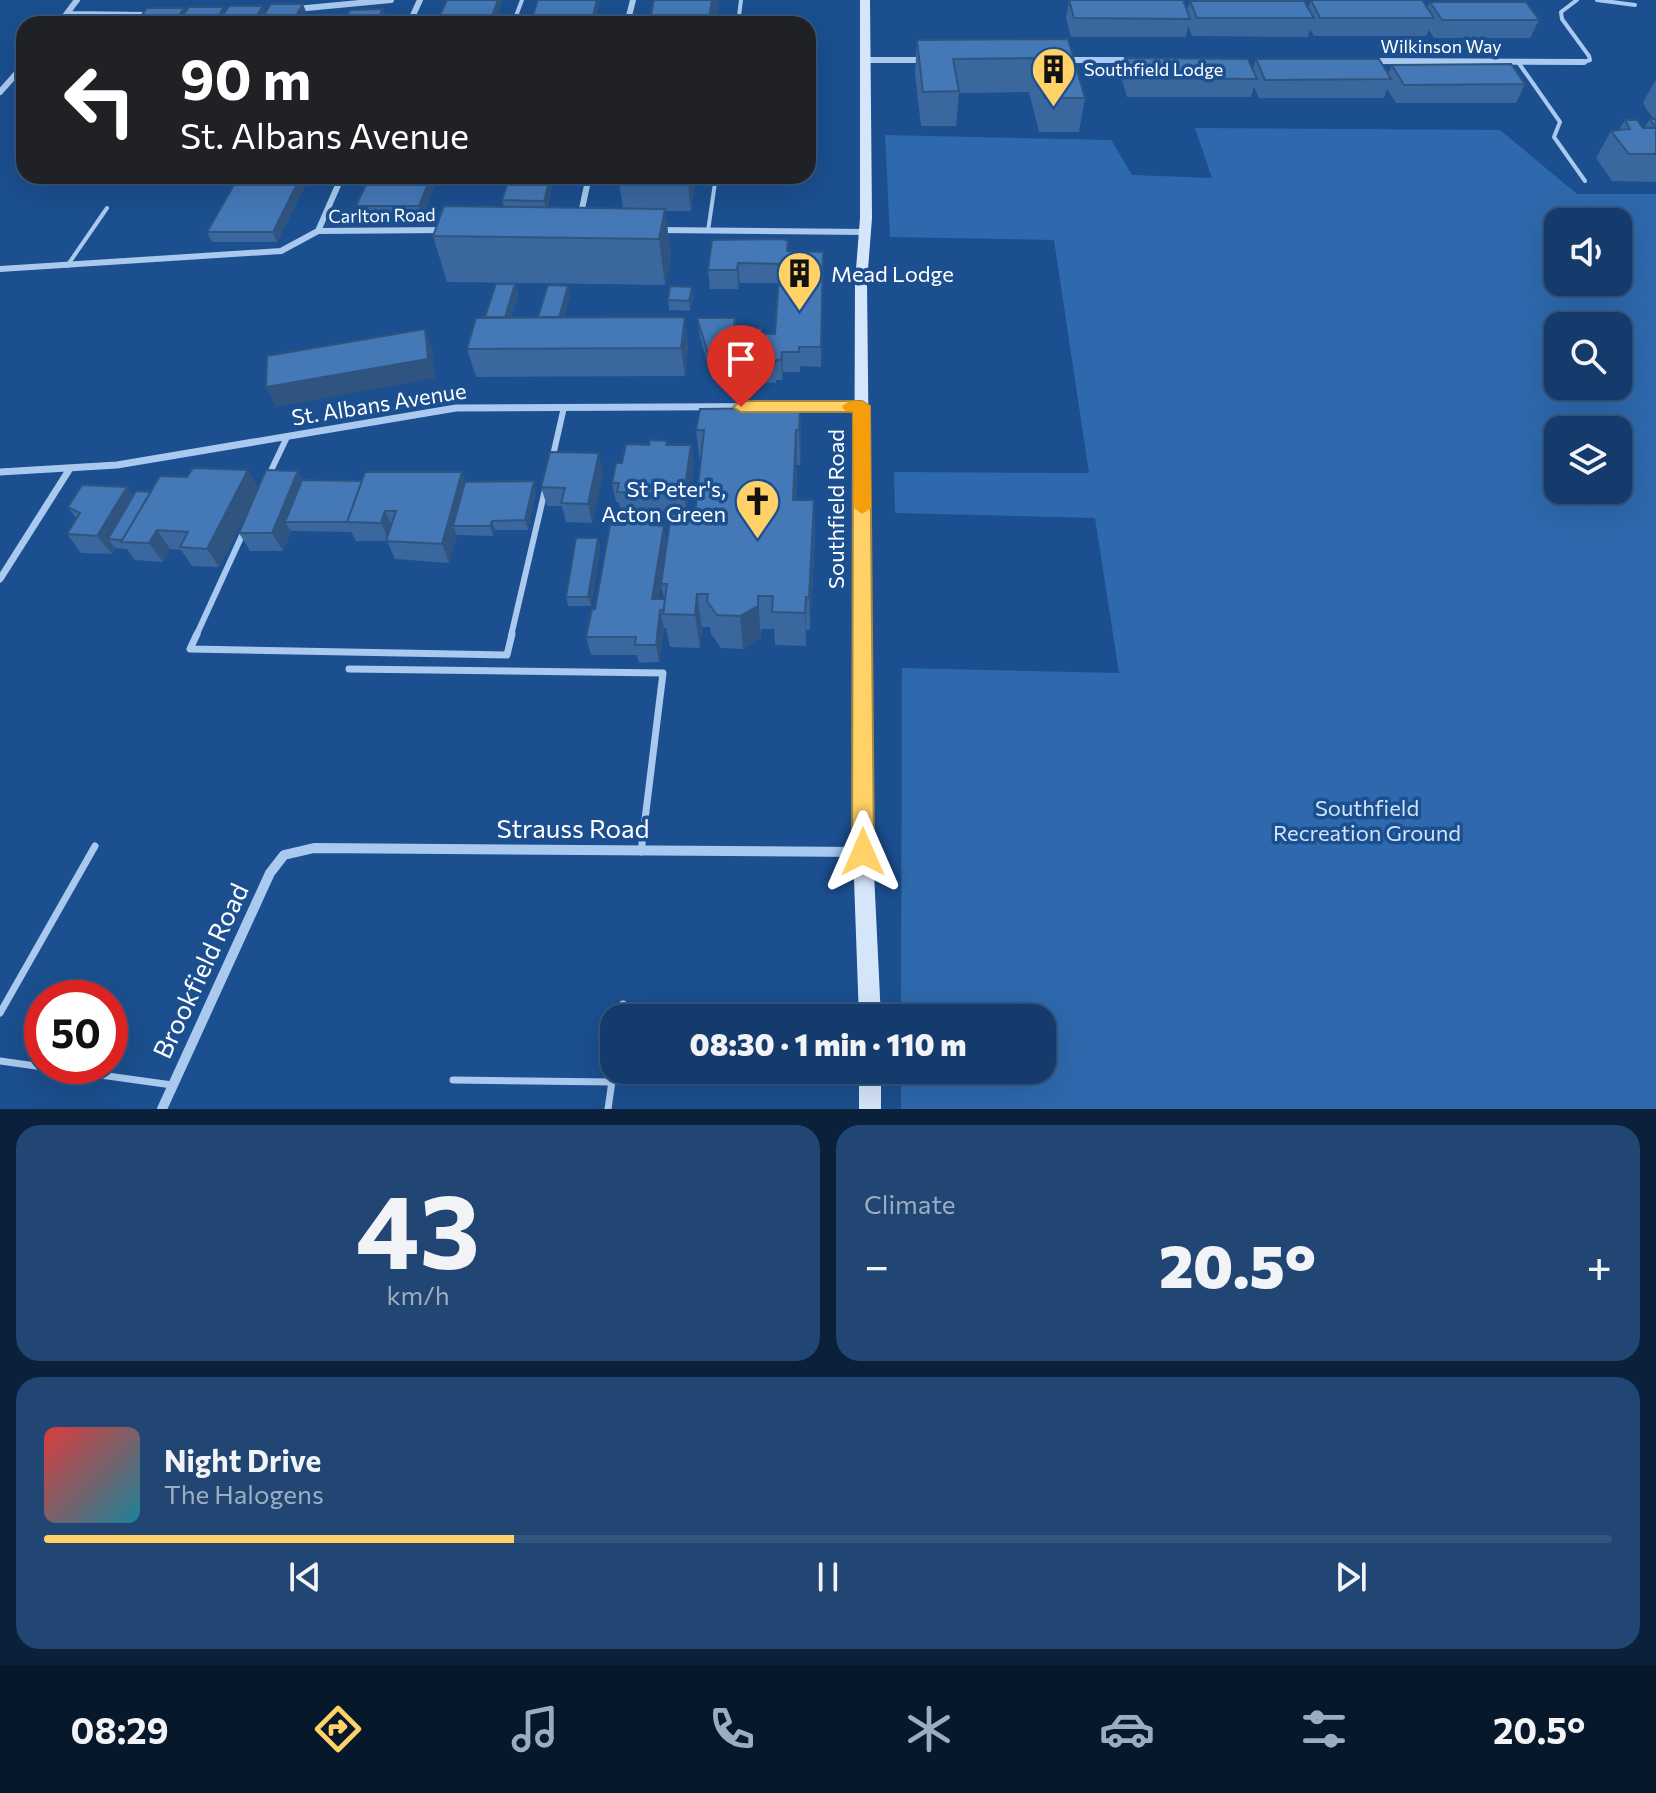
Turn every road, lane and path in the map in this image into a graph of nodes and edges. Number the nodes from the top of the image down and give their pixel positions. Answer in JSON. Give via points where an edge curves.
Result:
{"nodes":[{"id":1,"x":77,"y":0,"type":"edge"},
{"id":2,"x":391,"y":0,"type":"edge"},
{"id":3,"x":865,"y":0,"type":"edge"},
{"id":4,"x":1577,"y":0,"type":"edge"},
{"id":5,"x":1597,"y":0,"type":"edge"},
{"id":6,"x":1635,"y":5,"type":"dead end"},
{"id":7,"x":287,"y":10,"type":"edge"},
{"id":8,"x":68,"y":14,"type":"joint"},
{"id":9,"x":162,"y":15,"type":"edge"},
{"id":10,"x":866,"y":60,"type":"junction"},
{"id":11,"x":931,"y":60,"type":"edge"},
{"id":12,"x":1050,"y":60,"type":"edge"},
{"id":13,"x":1140,"y":60,"type":"edge"},
{"id":14,"x":1355,"y":61,"type":"edge"},
{"id":15,"x":1518,"y":62,"type":"junction"},
{"id":16,"x":1584,"y":62,"type":"joint"},
{"id":17,"x":16,"y":74,"type":"edge"},
{"id":18,"x":0,"y":92,"type":"edge"},
{"id":19,"x":1585,"y":181,"type":"dead end"},
{"id":20,"x":339,"y":184,"type":"edge"},
{"id":21,"x":587,"y":184,"type":"edge"},
{"id":22,"x":715,"y":184,"type":"edge"},
{"id":23,"x":107,"y":208,"type":"dead end"},
{"id":24,"x":577,"y":228,"type":"edge"},
{"id":25,"x":458,"y":230,"type":"edge"},
{"id":26,"x":655,"y":230,"type":"edge"},
{"id":27,"x":318,"y":231,"type":"junction"},
{"id":28,"x":708,"y":231,"type":"junction"},
{"id":29,"x":866,"y":232,"type":"junction"},
{"id":30,"x":67,"y":266,"type":"junction"},
{"id":31,"x":0,"y":269,"type":"edge"},
{"id":32,"x":862,"y":406,"type":"junction"},
{"id":33,"x":564,"y":407,"type":"junction"},
{"id":34,"x":287,"y":437,"type":"junction"},
{"id":35,"x":550,"y":469,"type":"edge"},
{"id":36,"x":69,"y":470,"type":"junction"},
{"id":37,"x":0,"y":472,"type":"edge"},
{"id":38,"x":267,"y":479,"type":"edge"},
{"id":39,"x":546,"y":485,"type":"edge"},
{"id":40,"x":248,"y":521,"type":"edge"},
{"id":41,"x":0,"y":579,"type":"edge"},
{"id":42,"x":349,"y":669,"type":"dead end"},
{"id":43,"x":95,"y":846,"type":"dead end"},
{"id":44,"x":641,"y":852,"type":"junction"},
{"id":45,"x":863,"y":852,"type":"junction"},
{"id":46,"x":284,"y":855,"type":"joint"},
{"id":47,"x":869,"y":1004,"type":"edge"},
{"id":48,"x":0,"y":1013,"type":"edge"},
{"id":49,"x":0,"y":1061,"type":"edge"},
{"id":50,"x":453,"y":1080,"type":"dead end"},
{"id":51,"x":600,"y":1082,"type":"edge"},
{"id":52,"x":612,"y":1084,"type":"edge"},
{"id":53,"x":870,"y":1084,"type":"edge"},
{"id":54,"x":172,"y":1085,"type":"junction"},
{"id":55,"x":162,"y":1109,"type":"edge"},
{"id":56,"x":608,"y":1109,"type":"edge"},
{"id":57,"x":870,"y":1109,"type":"edge"}],
"edges":[{"from":1,"to":8,"type":"street"},
{"from":2,"to":7,"type":"street"},
{"from":3,"to":10,"type":"main road","name":"Southfield Road"},
{"from":4,"to":16,"type":"lane","via":[[1561,12],[1589,56]]},
{"from":5,"to":6,"type":"lane"},
{"from":8,"to":9,"type":"street"},
{"from":10,"to":11,"type":"street"},
{"from":10,"to":29,"type":"main road","name":"Southfield Road"},
{"from":12,"to":13,"type":"street"},
{"from":14,"to":15,"type":"street","name":"Wilkinson Way"},
{"from":15,"to":16,"type":"street","name":"Wilkinson Way"},
{"from":15,"to":19,"type":"lane","via":[[1560,122],[1554,137]]},
{"from":17,"to":18,"type":"street"},
{"from":20,"to":27,"type":"street"},
{"from":21,"to":24,"type":"street"},
{"from":22,"to":28,"type":"lane"},
{"from":23,"to":30,"type":"lane"},
{"from":25,"to":27,"type":"street","name":"Carlton Road"},
{"from":26,"to":28,"type":"street"},
{"from":27,"to":30,"type":"street","name":"Carlton Road","via":[[281,251]]},
{"from":28,"to":29,"type":"street"},
{"from":29,"to":32,"type":"main road","name":"Southfield Road"},
{"from":30,"to":31,"type":"street","name":"Carlton Road"},
{"from":32,"to":33,"type":"street","name":"St. Albans Avenue"},
{"from":32,"to":45,"type":"main road","name":"Southfield Road"},
{"from":33,"to":34,"type":"street","name":"St. Albans Avenue","via":[[456,408]]},
{"from":33,"to":35,"type":"lane"},
{"from":34,"to":36,"type":"street","name":"St. Albans Avenue"},
{"from":34,"to":38,"type":"lane"},
{"from":36,"to":37,"type":"street","name":"St. Albans Avenue"},
{"from":36,"to":41,"type":"street"},
{"from":39,"to":40,"type":"lane","via":[[507,655],[190,649]]},
{"from":42,"to":44,"type":"lane","via":[[663,673]]},
{"from":43,"to":48,"type":"lane"},
{"from":44,"to":45,"type":"street","name":"Strauss Road"},
{"from":44,"to":46,"type":"street","name":"Strauss Road","via":[[314,848]]},
{"from":45,"to":47,"type":"main road","name":"Southfield Road"},
{"from":46,"to":54,"type":"street","name":"Brookfield Road","via":[[270,873]]},
{"from":49,"to":54,"type":"lane"},
{"from":50,"to":51,"type":"lane"},
{"from":52,"to":56,"type":"lane"},
{"from":53,"to":57,"type":"main road"},
{"from":54,"to":55,"type":"street","name":"Brookfield Road"}]}
